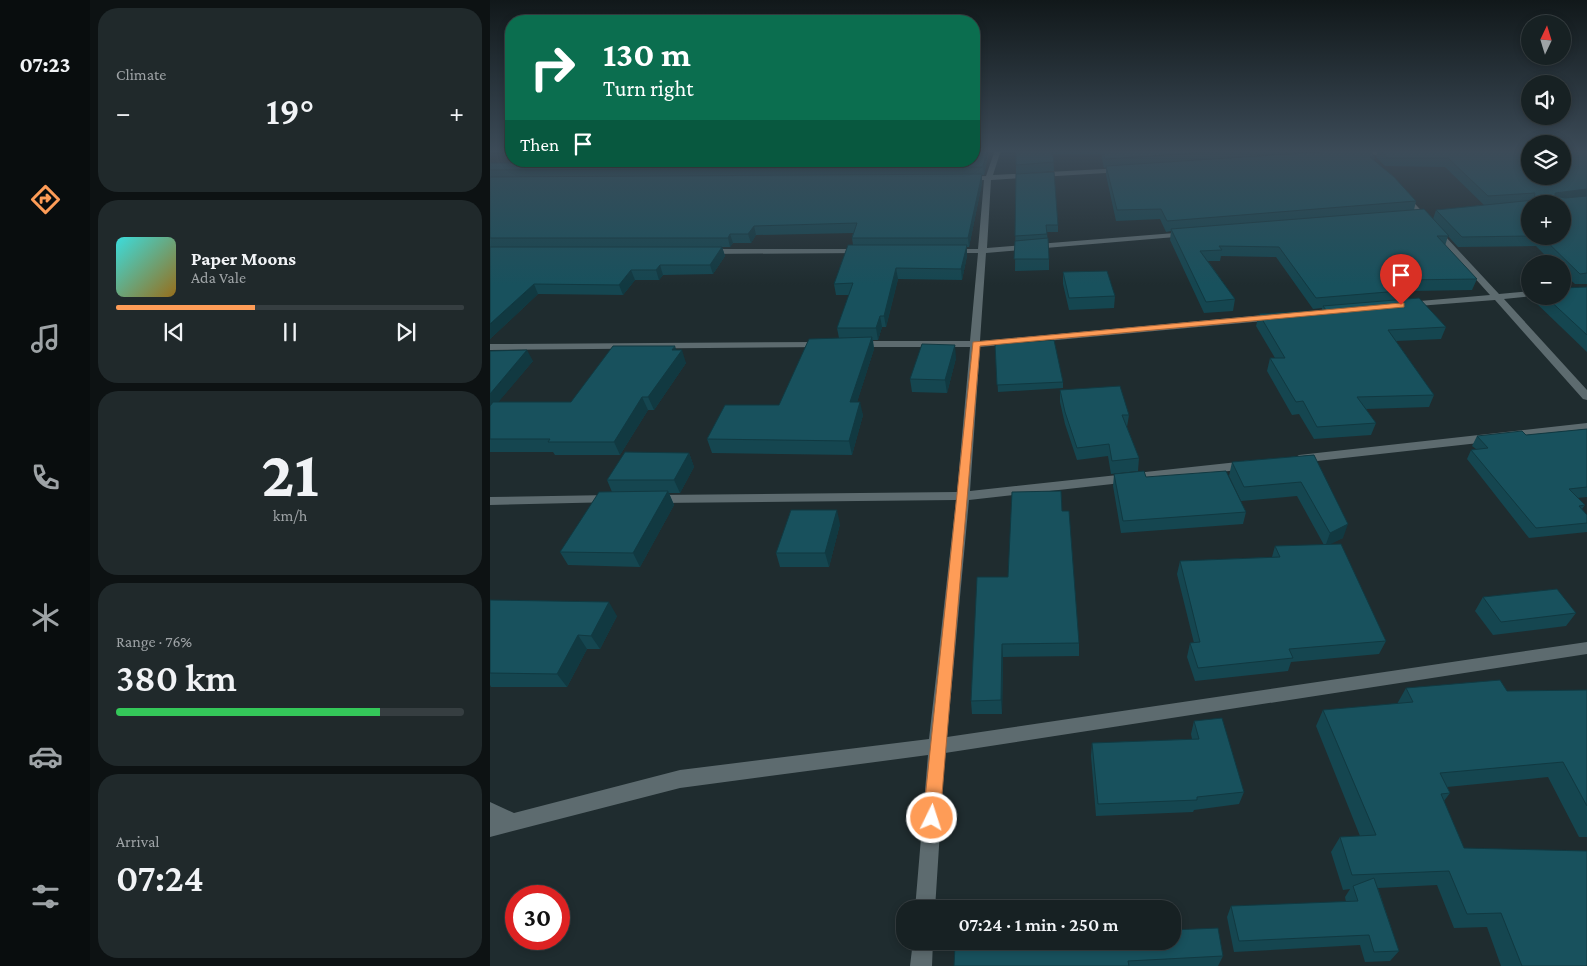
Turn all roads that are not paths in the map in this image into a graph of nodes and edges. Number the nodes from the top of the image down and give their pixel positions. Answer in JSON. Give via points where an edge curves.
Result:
{"nodes":[{"id":1,"x":987,"y":195,"type":"edge"},
{"id":2,"x":1407,"y":195,"type":"edge"},
{"id":3,"x":1429,"y":215,"type":"junction"},
{"id":4,"x":1414,"y":216,"type":"edge"},
{"id":5,"x":1198,"y":234,"type":"edge"},
{"id":6,"x":875,"y":251,"type":"edge"},
{"id":7,"x":944,"y":251,"type":"edge"},
{"id":8,"x":983,"y":251,"type":"junction"},
{"id":9,"x":697,"y":252,"type":"edge"},
{"id":10,"x":1521,"y":295,"type":"edge"},
{"id":11,"x":1498,"y":297,"type":"junction"},
{"id":12,"x":1400,"y":306,"type":"edge"},
{"id":13,"x":1281,"y":316,"type":"edge"},
{"id":14,"x":976,"y":344,"type":"junction"},
{"id":15,"x":490,"y":347,"type":"edge"},
{"id":16,"x":1587,"y":397,"type":"edge"},
{"id":17,"x":1587,"y":427,"type":"edge"},
{"id":18,"x":1290,"y":460,"type":"edge"},
{"id":19,"x":1260,"y":463,"type":"edge"},
{"id":20,"x":963,"y":496,"type":"junction"},
{"id":21,"x":490,"y":501,"type":"edge"},
{"id":22,"x":1587,"y":648,"type":"edge"},
{"id":23,"x":937,"y":746,"type":"junction"},
{"id":24,"x":490,"y":811,"type":"edge"},
{"id":25,"x":513,"y":822,"type":"junction"},
{"id":26,"x":490,"y":828,"type":"edge"},
{"id":27,"x":926,"y":900,"type":"edge"},
{"id":28,"x":922,"y":950,"type":"edge"},
{"id":29,"x":921,"y":966,"type":"edge"}],
"edges":[{"from":1,"to":8,"type":"street"},
{"from":2,"to":3,"type":"street"},
{"from":3,"to":4,"type":"street"},
{"from":3,"to":11,"type":"street"},
{"from":5,"to":8,"type":"street"},
{"from":6,"to":9,"type":"street"},
{"from":7,"to":8,"type":"street"},
{"from":8,"to":14,"type":"street"},
{"from":10,"to":11,"type":"street"},
{"from":11,"to":12,"type":"street"},
{"from":11,"to":16,"type":"street"},
{"from":13,"to":14,"type":"street"},
{"from":14,"to":15,"type":"street"},
{"from":14,"to":20,"type":"street"},
{"from":17,"to":18,"type":"street"},
{"from":19,"to":20,"type":"street"},
{"from":20,"to":21,"type":"street"},
{"from":20,"to":23,"type":"street"},
{"from":22,"to":23,"type":"street"},
{"from":23,"to":25,"type":"street","via":[[680,779]]},
{"from":23,"to":27,"type":"street"},
{"from":24,"to":25,"type":"street"},
{"from":25,"to":26,"type":"street"},
{"from":28,"to":29,"type":"street"}]}
